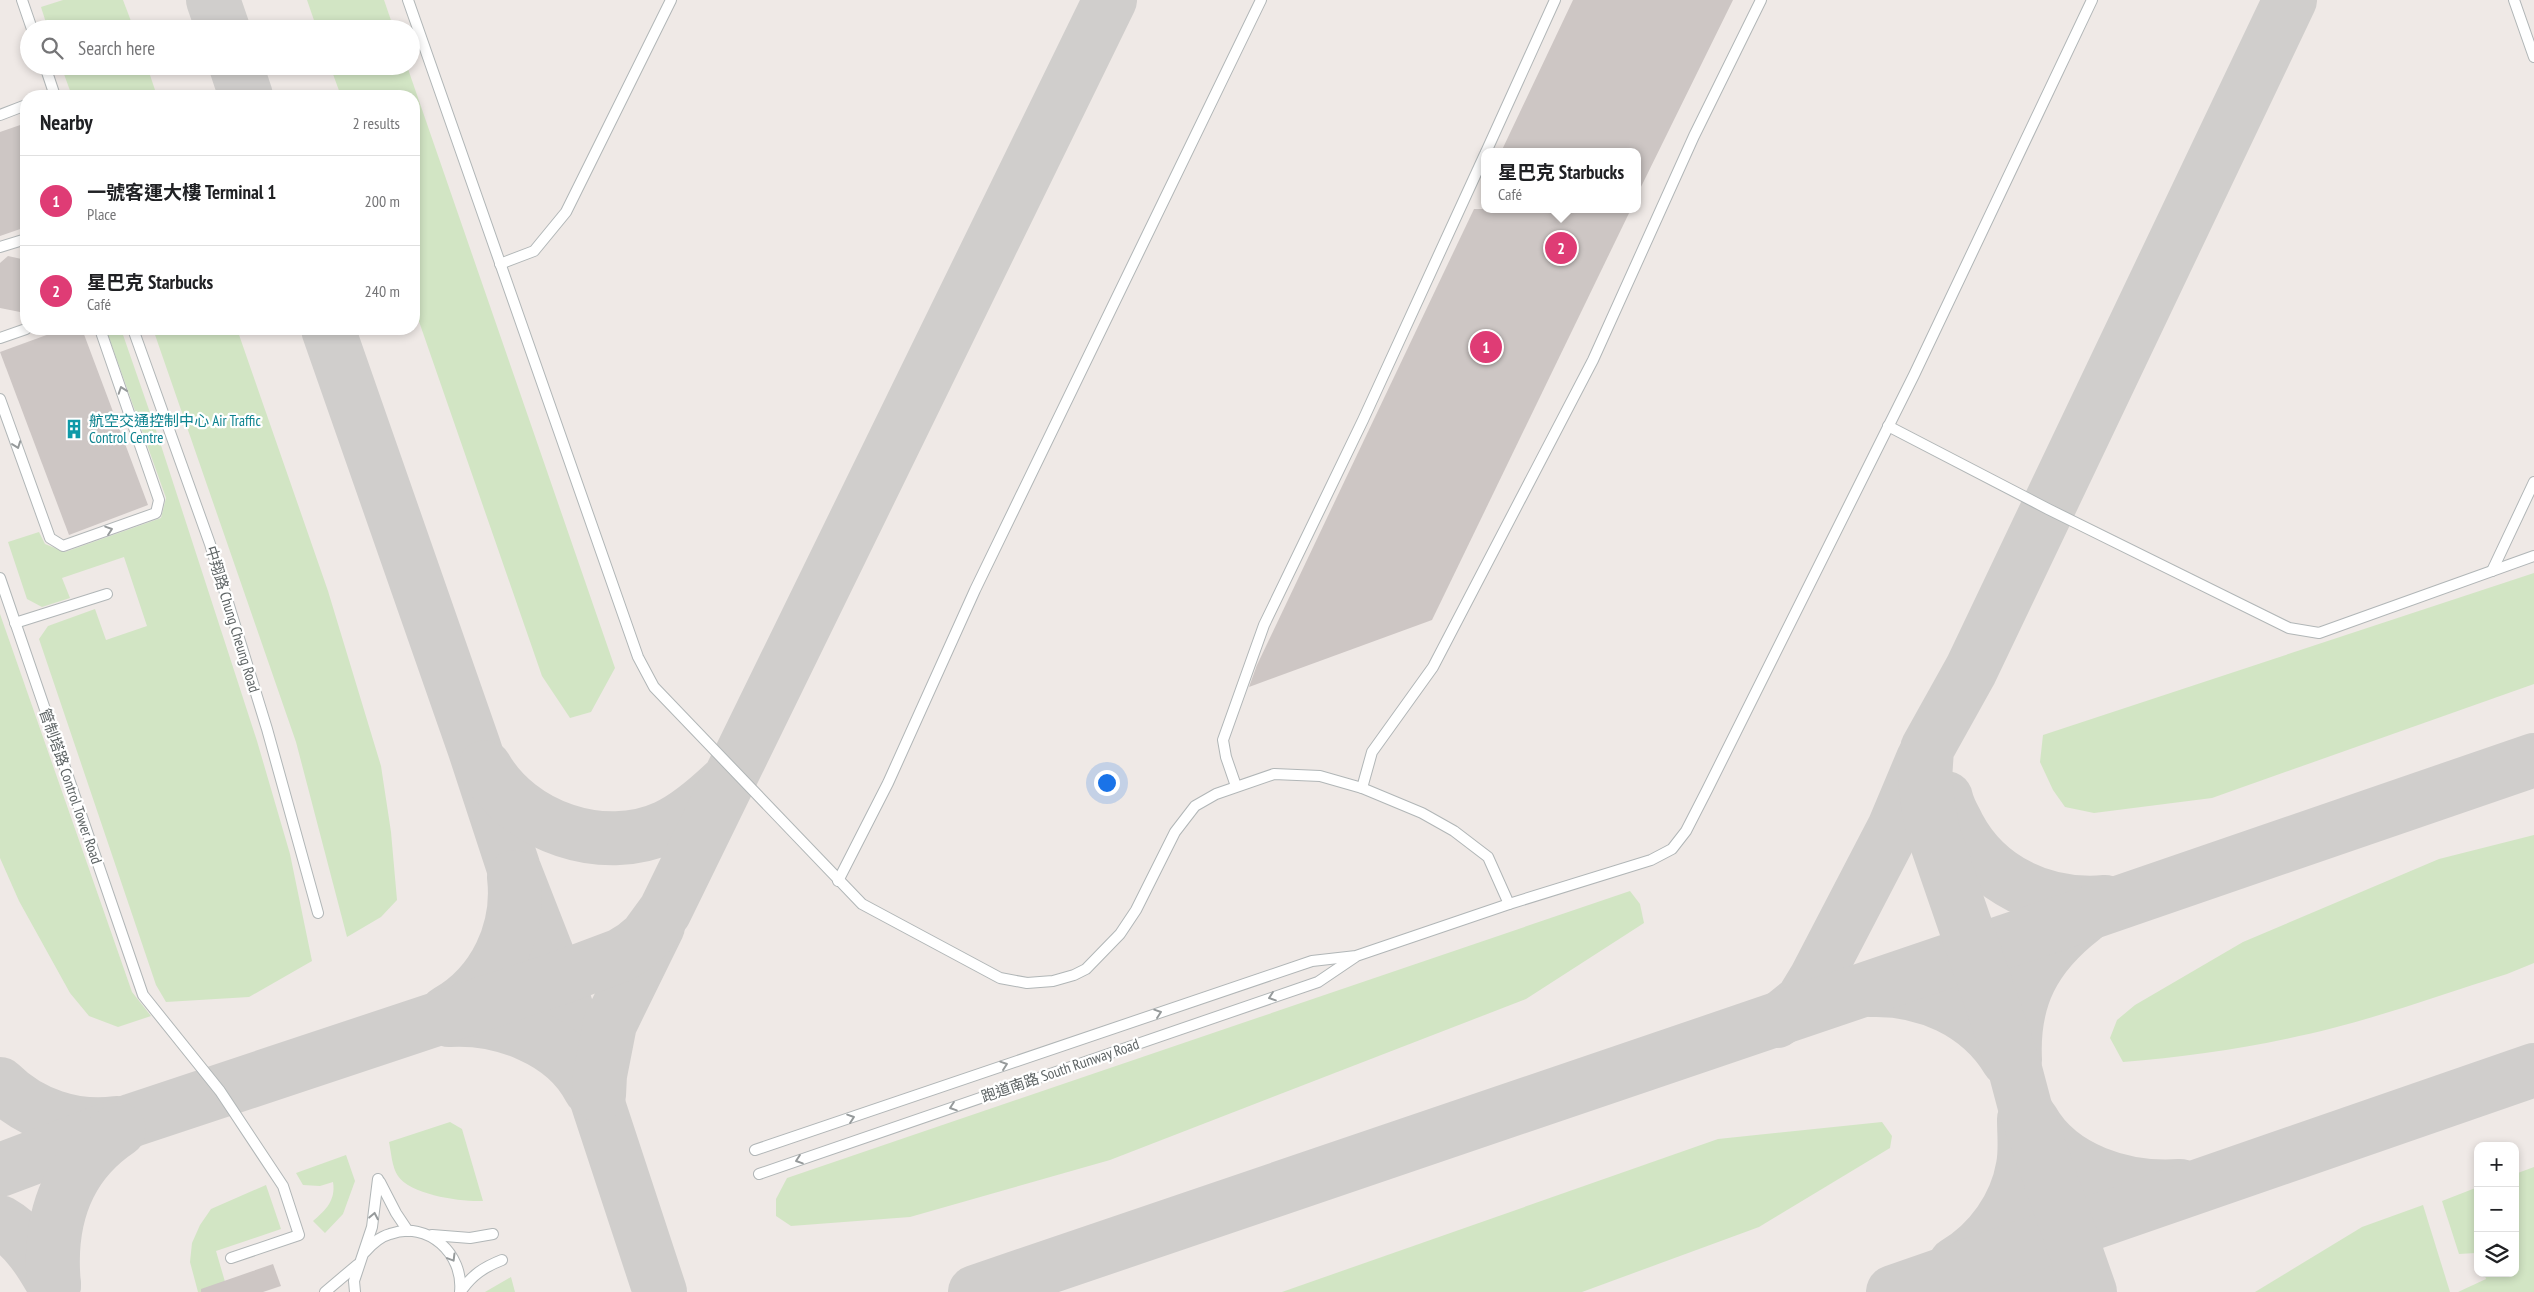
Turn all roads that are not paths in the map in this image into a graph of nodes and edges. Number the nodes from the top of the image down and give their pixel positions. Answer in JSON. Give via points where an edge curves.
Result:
{"nodes":[{"id":1,"x":22,"y":0,"type":"edge"},
{"id":2,"x":408,"y":0,"type":"edge"},
{"id":3,"x":671,"y":0,"type":"edge"},
{"id":4,"x":1261,"y":0,"type":"edge"},
{"id":5,"x":1555,"y":0,"type":"edge"},
{"id":6,"x":1761,"y":0,"type":"edge"},
{"id":7,"x":2092,"y":0,"type":"edge"},
{"id":8,"x":2514,"y":0,"type":"edge"},
{"id":9,"x":29,"y":20,"type":"edge"},
{"id":10,"x":415,"y":20,"type":"edge"},
{"id":11,"x":420,"y":34,"type":"edge"},
{"id":12,"x":2534,"y":57,"type":"edge"},
{"id":13,"x":47,"y":75,"type":"edge"},
{"id":14,"x":51,"y":90,"type":"edge"},
{"id":15,"x":20,"y":107,"type":"edge"},
{"id":16,"x":0,"y":115,"type":"edge"},
{"id":17,"x":1487,"y":148,"type":"edge"},
{"id":18,"x":1481,"y":162,"type":"edge"},
{"id":19,"x":20,"y":240,"type":"edge"},
{"id":20,"x":0,"y":247,"type":"edge"},
{"id":21,"x":500,"y":264,"type":"junction"},
{"id":22,"x":20,"y":331,"type":"edge"},
{"id":23,"x":102,"y":335,"type":"edge"},
{"id":24,"x":135,"y":335,"type":"edge"},
{"id":25,"x":0,"y":338,"type":"edge"},
{"id":26,"x":0,"y":399,"type":"edge"},
{"id":27,"x":1888,"y":426,"type":"junction"},
{"id":28,"x":2534,"y":482,"type":"edge"},
{"id":29,"x":2534,"y":556,"type":"edge"},
{"id":30,"x":2492,"y":571,"type":"junction"},
{"id":31,"x":0,"y":578,"type":"edge"},
{"id":32,"x":108,"y":594,"type":"dead end"},
{"id":33,"x":15,"y":623,"type":"junction"},
{"id":34,"x":1236,"y":786,"type":"junction"},
{"id":35,"x":1362,"y":788,"type":"junction"},
{"id":36,"x":838,"y":881,"type":"junction"},
{"id":37,"x":1508,"y":904,"type":"junction"},
{"id":38,"x":318,"y":913,"type":"dead end"},
{"id":39,"x":1356,"y":956,"type":"junction"},
{"id":40,"x":755,"y":1150,"type":"dead end"},
{"id":41,"x":759,"y":1174,"type":"dead end"},
{"id":42,"x":408,"y":1231,"type":"junction"},
{"id":43,"x":426,"y":1234,"type":"junction"},
{"id":44,"x":494,"y":1234,"type":"dead end"},
{"id":45,"x":365,"y":1252,"type":"junction"},
{"id":46,"x":231,"y":1258,"type":"dead end"},
{"id":47,"x":502,"y":1260,"type":"dead end"},
{"id":48,"x":357,"y":1265,"type":"junction"},
{"id":49,"x":460,"y":1291,"type":"edge"},
{"id":50,"x":325,"y":1292,"type":"edge"},
{"id":51,"x":355,"y":1292,"type":"edge"}],
"edges":[{"from":1,"to":9,"type":"lane"},
{"from":2,"to":10,"type":"lane"},
{"from":3,"to":21,"type":"lane","via":[[566,212],[534,251]]},
{"from":4,"to":36,"type":"lane","via":[[984,572],[888,783]]},
{"from":5,"to":17,"type":"lane"},
{"from":6,"to":35,"type":"lane","via":[[1694,136],[1593,360],[1433,667],[1372,752]]},
{"from":7,"to":27,"type":"lane","name":"跑道南路 South Runway Road"},
{"from":8,"to":12,"type":"lane"},
{"from":11,"to":21,"type":"lane"},
{"from":13,"to":14,"type":"lane"},
{"from":15,"to":16,"type":"lane"},
{"from":18,"to":34,"type":"lane","via":[[1363,420],[1264,625],[1223,740]]},
{"from":19,"to":20,"type":"lane"},
{"from":21,"to":36,"type":"lane","via":[[638,657],[654,687]]},
{"from":22,"to":25,"type":"lane"},
{"from":26,"to":23,"type":"lane","one_way":true,"via":[[50,538],[63,546],[156,513],[160,500]]},
{"from":24,"to":38,"type":"lane","name":"中翔路 Chung Cheung Road","via":[[210,544],[267,729]]},
{"from":27,"to":30,"type":"lane","via":[[2289,628],[2318,632]]},
{"from":27,"to":37,"type":"lane","name":"跑道南路 South Runway Road","via":[[1703,798],[1686,831],[1672,849],[1651,860]]},
{"from":28,"to":30,"type":"lane"},
{"from":29,"to":30,"type":"lane"},
{"from":31,"to":33,"type":"lane","name":"管制塔路 Control Tower Road"},
{"from":32,"to":33,"type":"lane"},
{"from":33,"to":46,"type":"lane","name":"管制塔路 Control Tower Road","via":[[143,995],[220,1091],[283,1186],[299,1235]]},
{"from":34,"to":35,"type":"lane","via":[[1274,774],[1297,774],[1320,776]]},
{"from":34,"to":36,"type":"lane","via":[[1195,806],[1184,817],[1136,910],[1104,951],[1086,969],[1052,981],[1027,983],[1000,978],[862,904]]},
{"from":35,"to":37,"type":"lane","via":[[1422,813],[1454,831],[1488,857]]},
{"from":37,"to":39,"type":"lane","name":"跑道南路 South Runway Road"},
{"from":40,"to":39,"type":"lane","name":"跑道南路 South Runway Road","one_way":true,"via":[[1312,961]]},
{"from":39,"to":41,"type":"lane","name":"跑道南路 South Runway Road","one_way":true,"via":[[1318,982]]},
{"from":42,"to":43,"type":"lane"},
{"from":42,"to":45,"type":"lane","via":[[390,1233],[376,1240]]},
{"from":45,"to":42,"type":"lane","one_way":true,"via":[[377,1202],[378,1179]]},
{"from":43,"to":44,"type":"lane","via":[[470,1238]]},
{"from":43,"to":49,"type":"lane","one_way":true,"via":[[442,1243],[454,1257],[460,1274]]},
{"from":45,"to":48,"type":"lane"},
{"from":47,"to":49,"type":"lane","via":[[470,1277]]},
{"from":48,"to":50,"type":"lane"},
{"from":48,"to":51,"type":"lane"}]}
